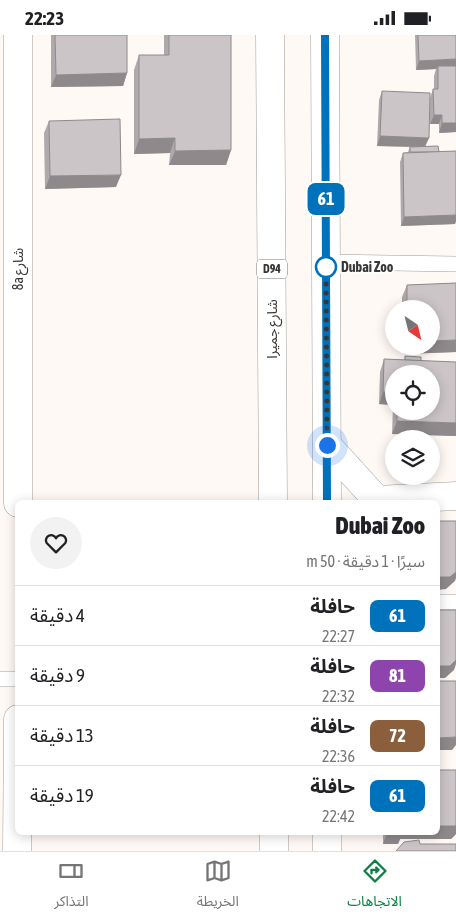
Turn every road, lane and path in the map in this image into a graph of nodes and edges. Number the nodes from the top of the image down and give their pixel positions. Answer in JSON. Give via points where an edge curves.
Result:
{"nodes":[{"id":1,"x":18,"y":35,"type":"edge"},
{"id":2,"x":270,"y":35,"type":"edge"},
{"id":3,"x":325,"y":35,"type":"edge"},
{"id":4,"x":326,"y":262,"type":"junction"},
{"id":5,"x":456,"y":264,"type":"edge"},
{"id":6,"x":327,"y":445,"type":"junction"},
{"id":7,"x":456,"y":495,"type":"edge"},
{"id":8,"x":18,"y":500,"type":"edge"},
{"id":9,"x":273,"y":500,"type":"edge"},
{"id":10,"x":327,"y":500,"type":"edge"},
{"id":11,"x":375,"y":500,"type":"edge"},
{"id":12,"x":389,"y":500,"type":"edge"},
{"id":13,"x":440,"y":602,"type":"edge"},
{"id":14,"x":456,"y":602,"type":"edge"},
{"id":15,"x":0,"y":679,"type":"edge"},
{"id":16,"x":15,"y":679,"type":"edge"},
{"id":17,"x":17,"y":835,"type":"edge"},
{"id":18,"x":274,"y":835,"type":"edge"},
{"id":19,"x":327,"y":835,"type":"edge"},
{"id":20,"x":17,"y":851,"type":"edge"},
{"id":21,"x":274,"y":851,"type":"edge"},
{"id":22,"x":327,"y":851,"type":"edge"}],
"edges":[{"from":1,"to":8,"type":"main road","name":"8a شارع"},
{"from":2,"to":9,"type":"main road","name":"شارع جميرا","number":"D94"},
{"from":3,"to":4,"type":"main road"},
{"from":4,"to":5,"type":"lane"},
{"from":4,"to":6,"type":"main road"},
{"from":6,"to":10,"type":"main road"},
{"from":6,"to":11,"type":"main road"},
{"from":7,"to":12,"type":"main road"},
{"from":13,"to":14,"type":"lane"},
{"from":15,"to":16,"type":"lane"},
{"from":17,"to":20,"type":"main road"},
{"from":18,"to":21,"type":"main road"},
{"from":19,"to":22,"type":"main road"}]}
